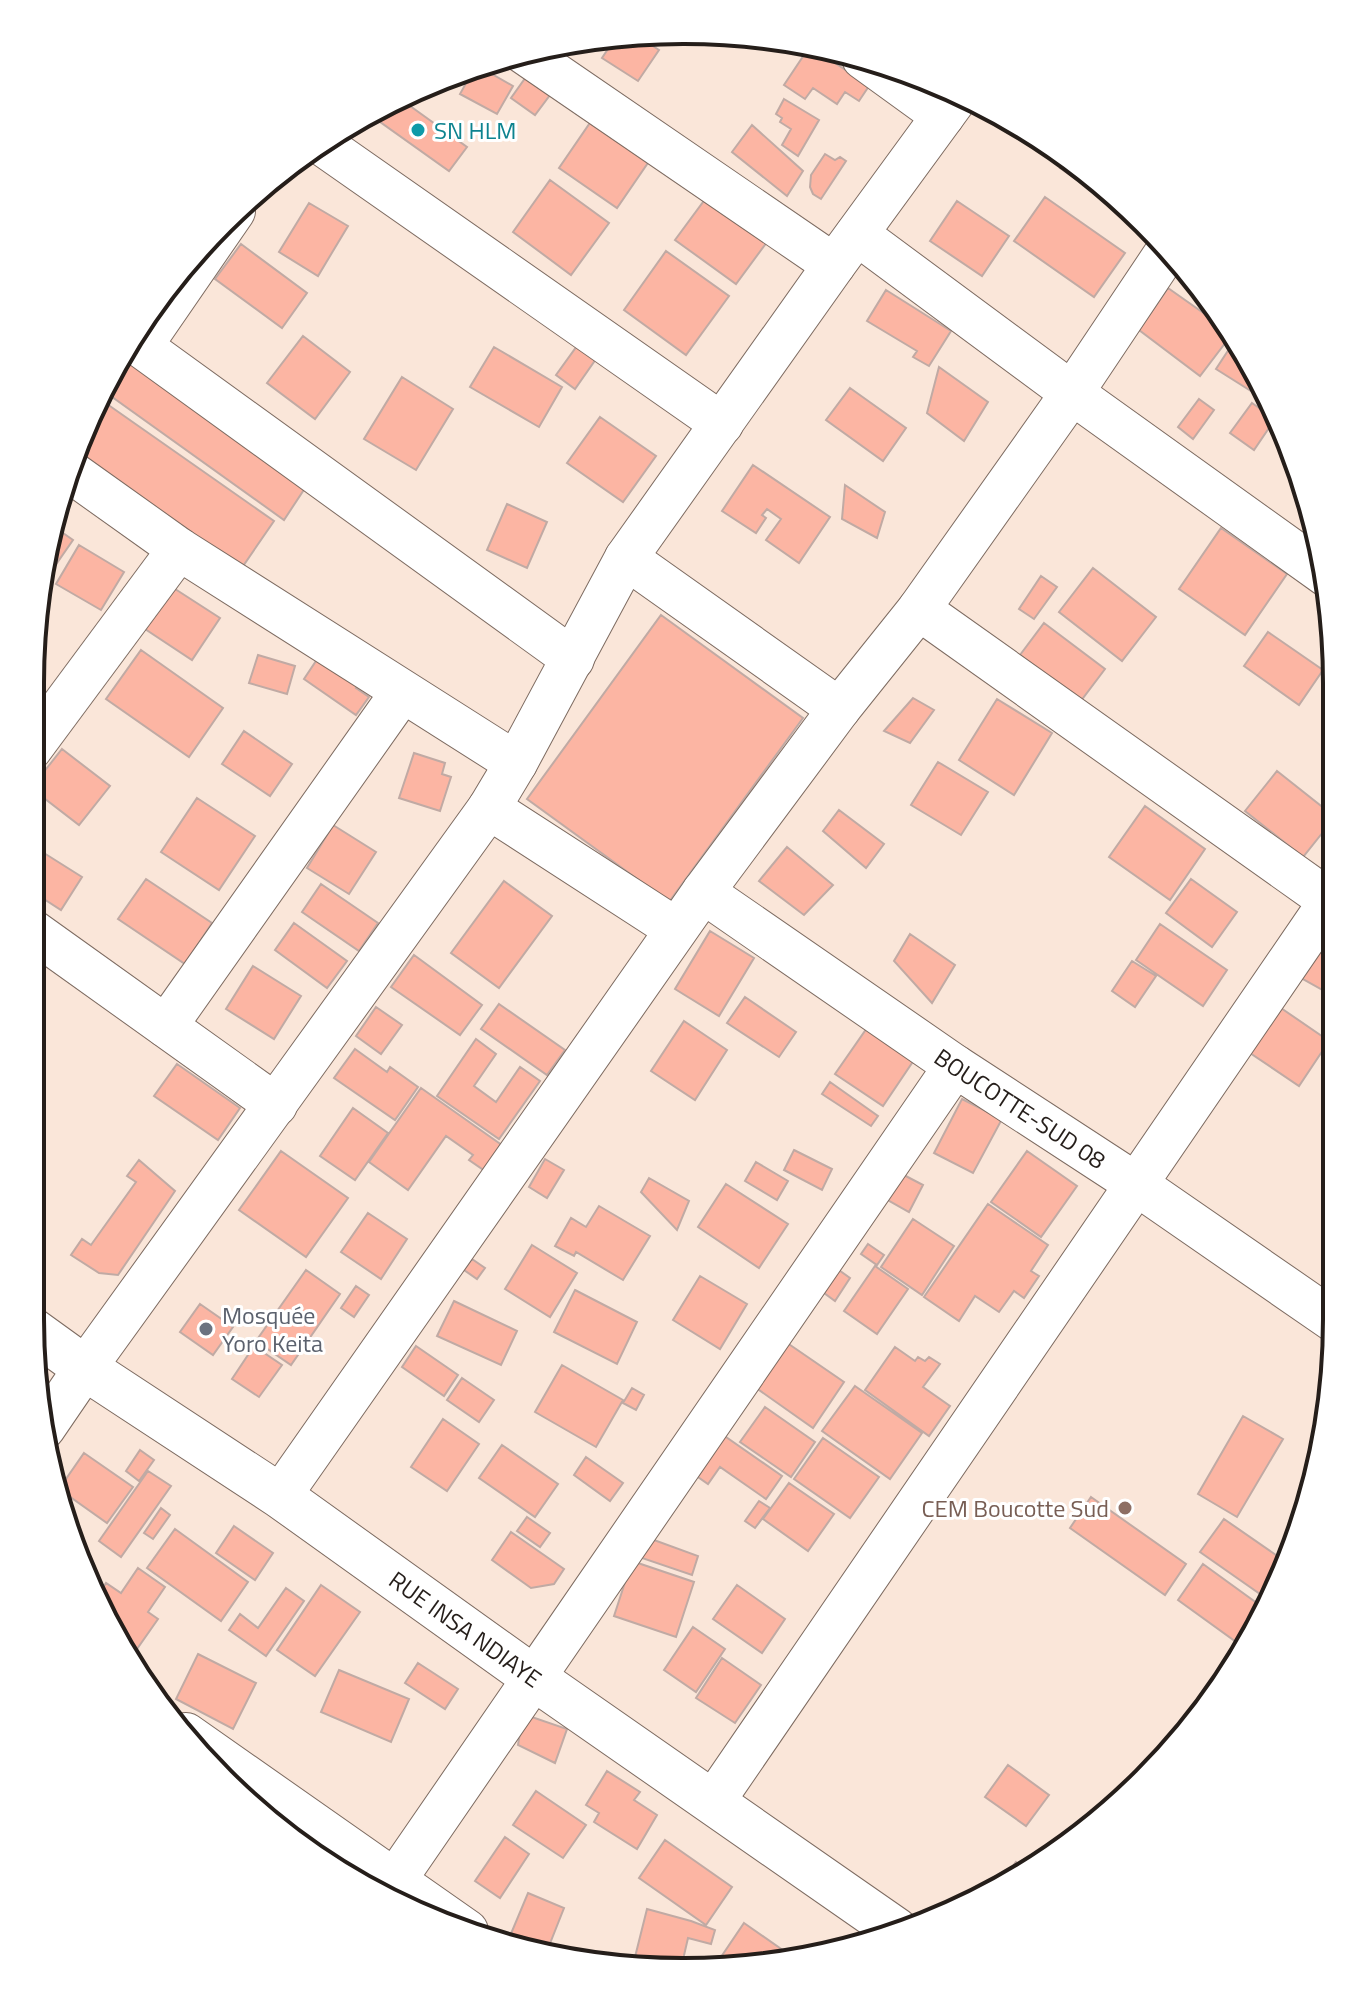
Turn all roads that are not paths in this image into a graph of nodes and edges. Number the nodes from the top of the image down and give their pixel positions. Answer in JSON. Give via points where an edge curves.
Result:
{"nodes":[{"id":1,"x":538,"y":61,"type":"edge"},
{"id":2,"x":931,"y":94,"type":"edge"},
{"id":3,"x":951,"y":105,"type":"edge"},
{"id":4,"x":331,"y":150,"type":"edge"},
{"id":5,"x":846,"y":249,"type":"junction"},
{"id":6,"x":1161,"y":259,"type":"edge"},
{"id":7,"x":141,"y":346,"type":"edge"},
{"id":8,"x":1072,"y":393,"type":"junction"},
{"id":9,"x":722,"y":424,"type":"junction"},
{"id":10,"x":78,"y":477,"type":"edge"},
{"id":11,"x":179,"y":549,"type":"junction"},
{"id":12,"x":626,"y":558,"type":"junction"},
{"id":13,"x":1312,"y":565,"type":"edge"},
{"id":14,"x":919,"y":609,"type":"junction"},
{"id":15,"x":573,"y":659,"type":"junction"},
{"id":16,"x":402,"y":692,"type":"junction"},
{"id":17,"x":839,"y":709,"type":"junction"},
{"id":18,"x":44,"y":731,"type":"edge"},
{"id":19,"x":516,"y":763,"type":"junction"},
{"id":20,"x":489,"y":808,"type":"junction"},
{"id":21,"x":1323,"y":888,"type":"edge"},
{"id":22,"x":703,"y":892,"type":"junction"},
{"id":23,"x":1323,"y":912,"type":"edge"},
{"id":24,"x":676,"y":929,"type":"junction"},
{"id":25,"x":44,"y":939,"type":"edge"},
{"id":26,"x":166,"y":1026,"type":"junction"},
{"id":27,"x":955,"y":1066,"type":"junction"},
{"id":28,"x":276,"y":1105,"type":"junction"},
{"id":29,"x":1136,"y":1184,"type":"junction"},
{"id":30,"x":1323,"y":1313,"type":"edge"},
{"id":31,"x":44,"y":1339,"type":"edge"},
{"id":32,"x":85,"y":1368,"type":"junction"},
{"id":33,"x":52,"y":1417,"type":"edge"},
{"id":34,"x":280,"y":1496,"type":"junction"},
{"id":35,"x":534,"y":1678,"type":"junction"},
{"id":36,"x":221,"y":1760,"type":"edge"},
{"id":37,"x":713,"y":1802,"type":"junction"},
{"id":38,"x":391,"y":1886,"type":"edge"},
{"id":39,"x":888,"y":1924,"type":"edge"}],
"edges":[{"from":1,"to":5,"type":"street"},
{"from":2,"to":3,"type":"street"},
{"from":3,"to":5,"type":"street"},
{"from":4,"to":9,"type":"street"},
{"from":5,"to":8,"type":"street"},
{"from":5,"to":9,"type":"street"},
{"from":6,"to":8,"type":"street"},
{"from":7,"to":15,"type":"street"},
{"from":8,"to":13,"type":"street"},
{"from":8,"to":14,"type":"street"},
{"from":9,"to":12,"type":"street"},
{"from":10,"to":11,"type":"street"},
{"from":11,"to":16,"type":"street"},
{"from":11,"to":18,"type":"street"},
{"from":12,"to":15,"type":"street"},
{"from":12,"to":17,"type":"street"},
{"from":14,"to":17,"type":"street"},
{"from":14,"to":21,"type":"street"},
{"from":15,"to":19,"type":"street"},
{"from":16,"to":19,"type":"street"},
{"from":16,"to":26,"type":"street"},
{"from":17,"to":22,"type":"street"},
{"from":19,"to":20,"type":"street"},
{"from":20,"to":24,"type":"street"},
{"from":20,"to":28,"type":"street"},
{"from":22,"to":24,"type":"street"},
{"from":22,"to":27,"type":"street","name":"BOUCOTTE-SUD 08"},
{"from":23,"to":29,"type":"street"},
{"from":24,"to":34,"type":"street"},
{"from":25,"to":26,"type":"street"},
{"from":26,"to":28,"type":"street"},
{"from":27,"to":29,"type":"street","name":"BOUCOTTE-SUD 08"},
{"from":27,"to":35,"type":"street"},
{"from":28,"to":32,"type":"street"},
{"from":29,"to":30,"type":"street","name":"BOUCOTTE-SUD 08"},
{"from":29,"to":37,"type":"street"},
{"from":31,"to":32,"type":"main road","name":"RUE INSA NDIAYE"},
{"from":32,"to":33,"type":"street"},
{"from":32,"to":34,"type":"main road","name":"RUE INSA NDIAYE"},
{"from":34,"to":35,"type":"main road","name":"RUE INSA NDIAYE"},
{"from":35,"to":37,"type":"main road","name":"RUE INSA NDIAYE"},
{"from":35,"to":38,"type":"street"},
{"from":36,"to":38,"type":"street"},
{"from":37,"to":39,"type":"main road","name":"RUE INSA NDIAYE"}]}
